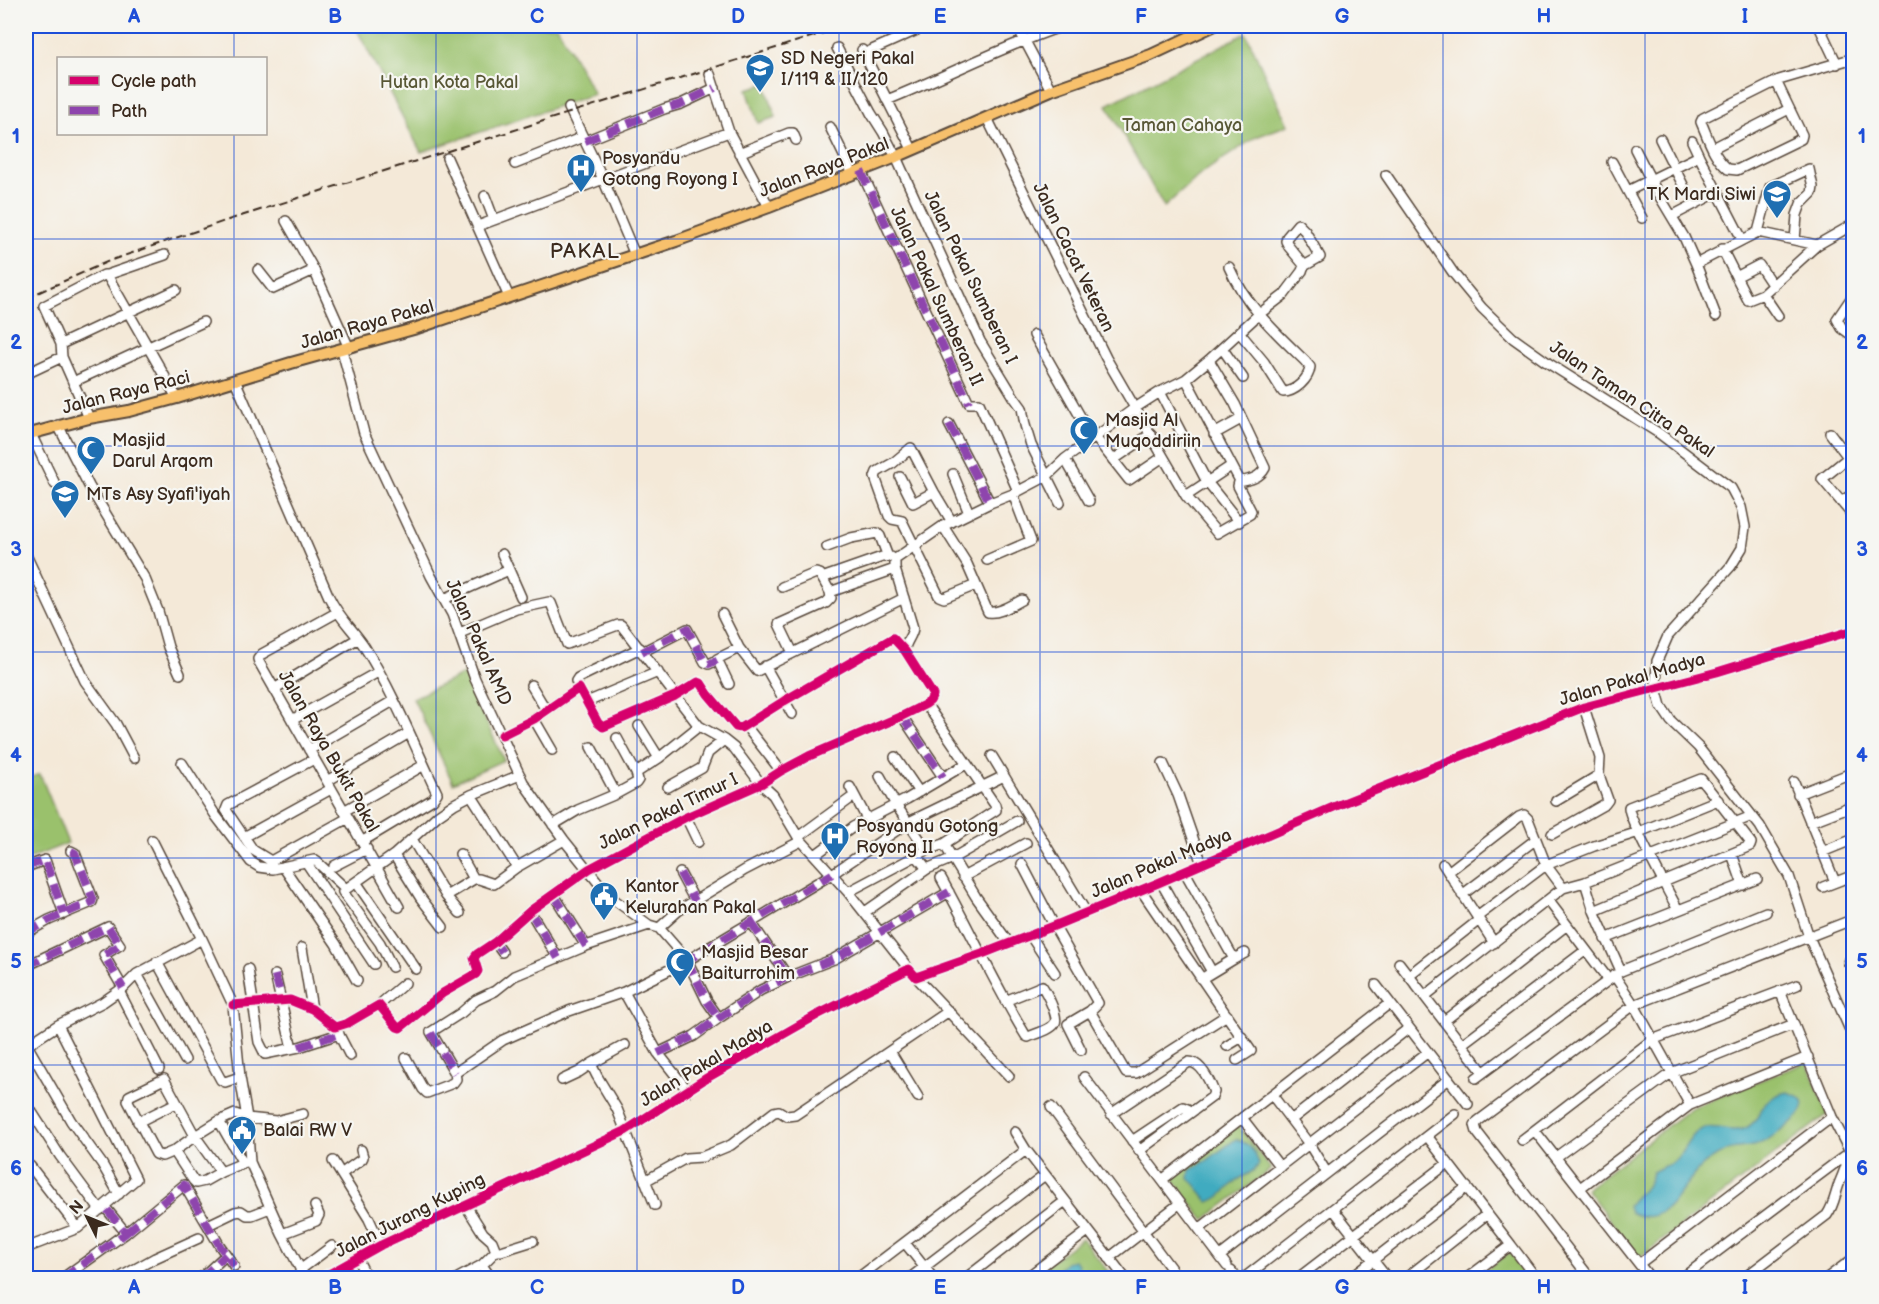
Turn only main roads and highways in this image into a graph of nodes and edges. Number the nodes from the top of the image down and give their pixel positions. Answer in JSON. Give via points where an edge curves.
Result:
{"nodes":[{"id":1,"x":1213,"y":26,"type":"edge"},
{"id":2,"x":235,"y":380,"type":"joint"},
{"id":3,"x":28,"y":435,"type":"edge"}],
"edges":[{"from":1,"to":2,"type":"main road","name":"Jalan Raya Pakal","via":[[1151,55],[1051,90],[990,125],[912,149],[897,160],[769,207],[426,326]]},
{"from":2,"to":3,"type":"main road","name":"Jalan Raya Raci"}]}
